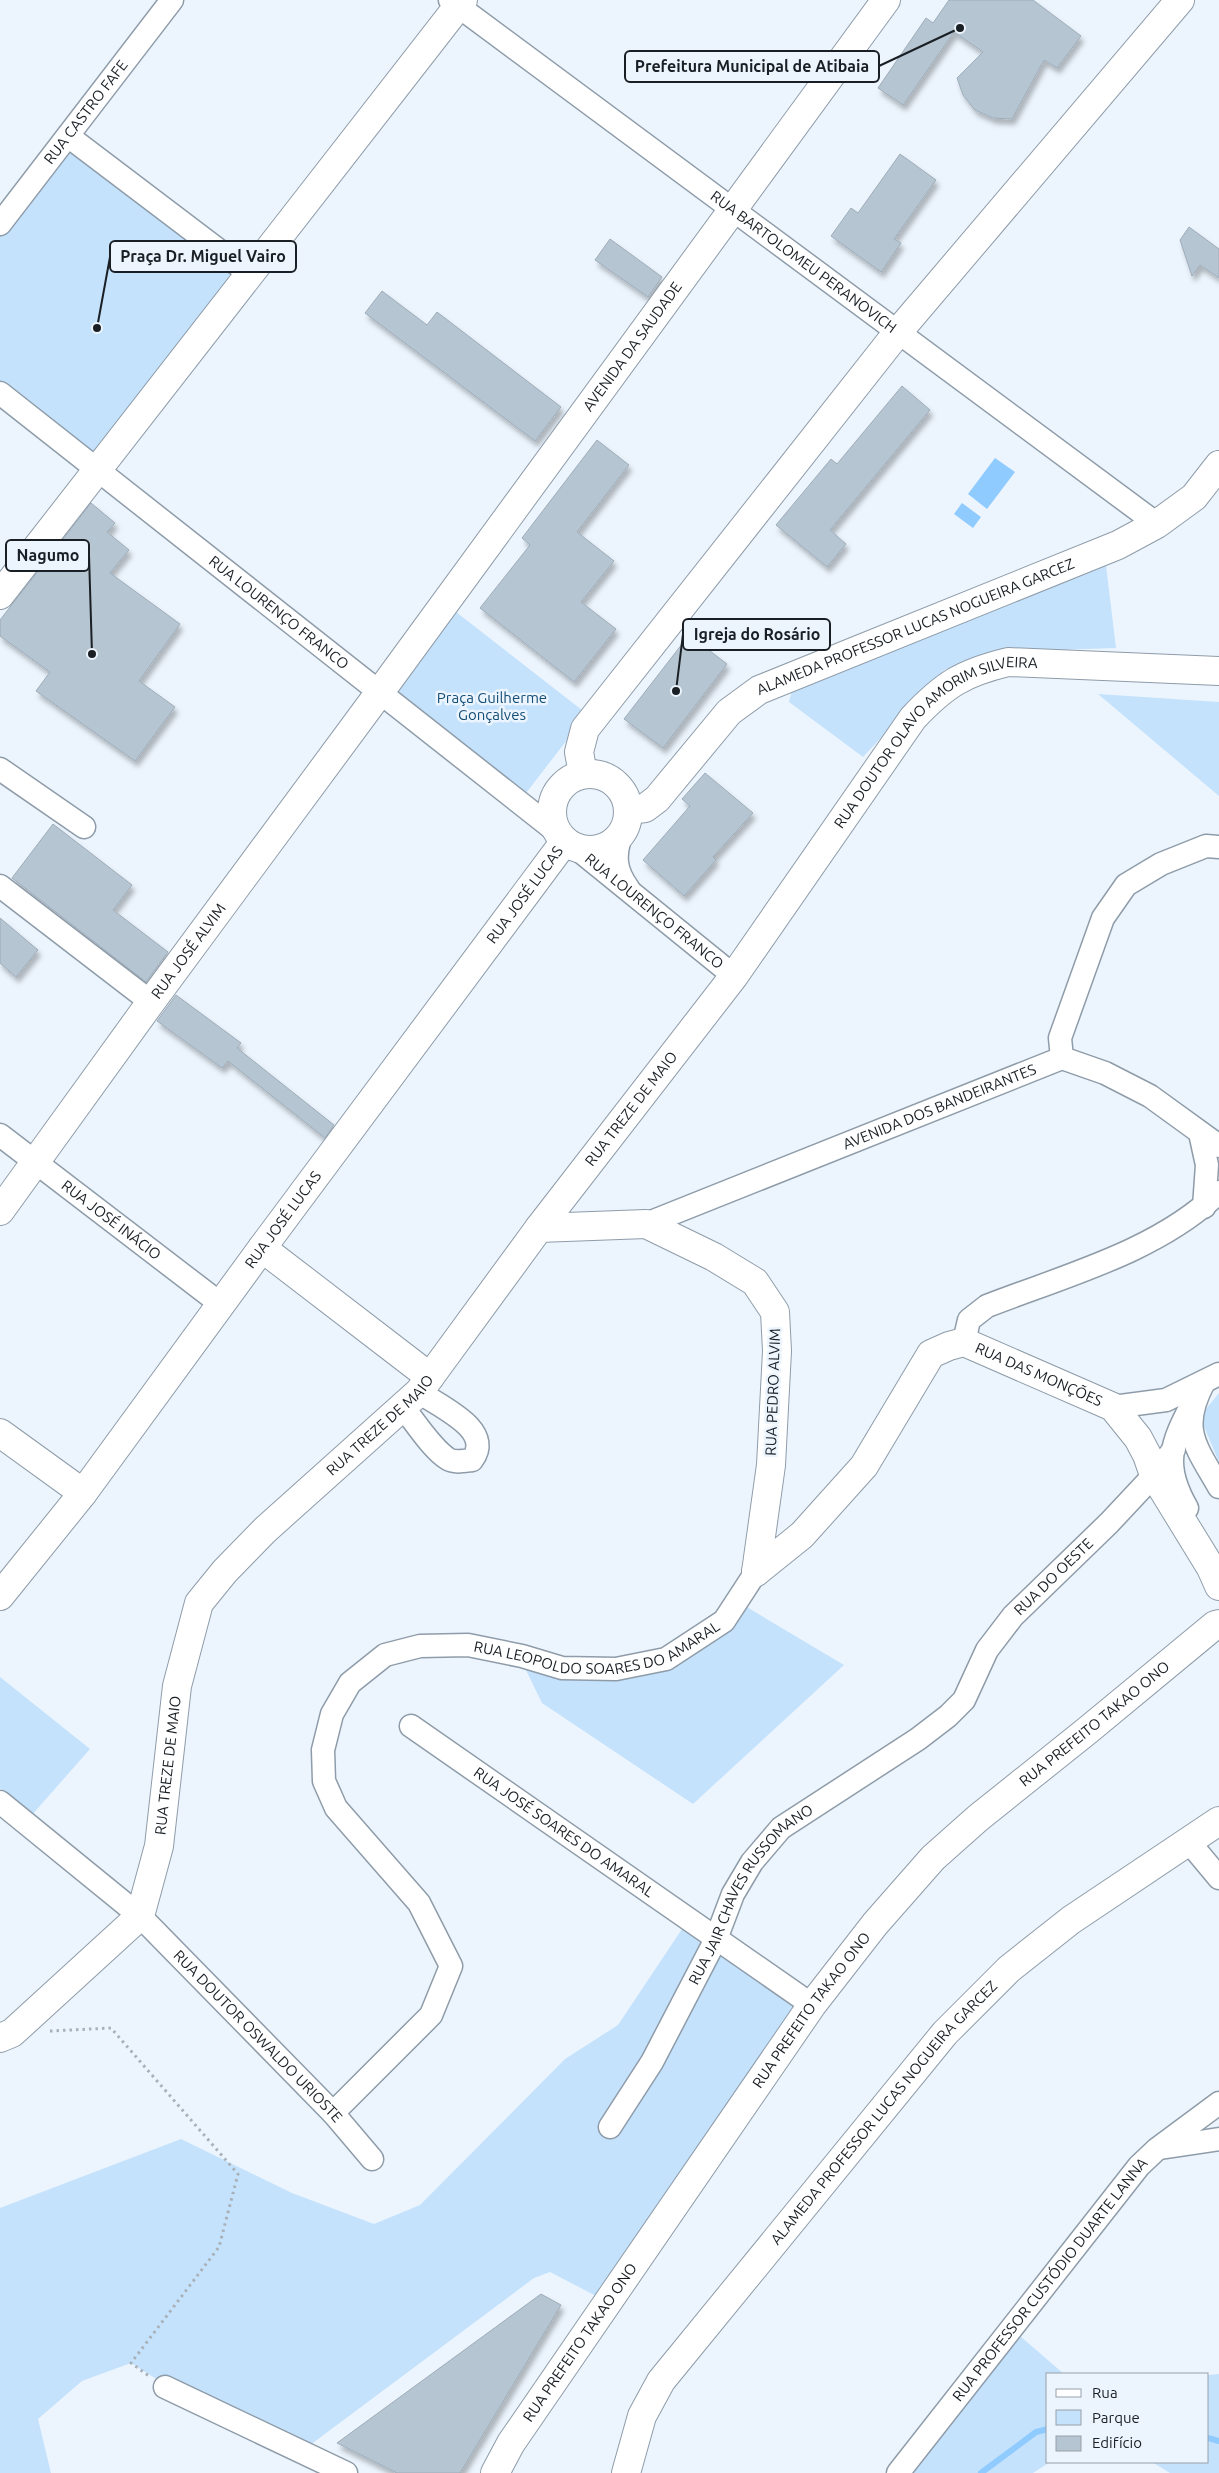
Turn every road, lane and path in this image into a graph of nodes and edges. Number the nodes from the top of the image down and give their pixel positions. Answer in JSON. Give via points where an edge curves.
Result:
{"nodes":[{"id":1,"x":172,"y":0,"type":"edge"},
{"id":2,"x":886,"y":0,"type":"edge"},
{"id":3,"x":1180,"y":0,"type":"edge"},
{"id":4,"x":457,"y":2,"type":"edge"},
{"id":5,"x":68,"y":136,"type":"junction"},
{"id":6,"x":733,"y":209,"type":"junction"},
{"id":7,"x":0,"y":224,"type":"edge"},
{"id":8,"x":250,"y":274,"type":"junction"},
{"id":9,"x":898,"y":332,"type":"junction"},
{"id":10,"x":0,"y":393,"type":"edge"},
{"id":11,"x":1219,"y":465,"type":"edge"},
{"id":12,"x":98,"y":470,"type":"junction"},
{"id":13,"x":1157,"y":524,"type":"junction"},
{"id":14,"x":0,"y":595,"type":"edge"},
{"id":15,"x":1219,"y":671,"type":"edge"},
{"id":16,"x":380,"y":692,"type":"junction"},
{"id":17,"x":0,"y":769,"type":"edge"},
{"id":18,"x":583,"y":774,"type":"junction"},
{"id":19,"x":625,"y":822,"type":"junction"},
{"id":20,"x":84,"y":827,"type":"dead end"},
{"id":21,"x":566,"y":840,"type":"junction"},
{"id":22,"x":1219,"y":847,"type":"edge"},
{"id":23,"x":0,"y":886,"type":"edge"},
{"id":24,"x":630,"y":891,"type":"junction"},
{"id":25,"x":734,"y":976,"type":"junction"},
{"id":26,"x":150,"y":1002,"type":"junction"},
{"id":27,"x":1062,"y":1058,"type":"junction"},
{"id":28,"x":1200,"y":1133,"type":"junction"},
{"id":29,"x":0,"y":1135,"type":"edge"},
{"id":30,"x":1219,"y":1146,"type":"edge"},
{"id":31,"x":35,"y":1162,"type":"junction"},
{"id":32,"x":1211,"y":1200,"type":"edge"},
{"id":33,"x":0,"y":1211,"type":"edge"},
{"id":34,"x":646,"y":1224,"type":"junction"},
{"id":35,"x":539,"y":1228,"type":"junction"},
{"id":36,"x":262,"y":1248,"type":"junction"},
{"id":37,"x":222,"y":1305,"type":"junction"},
{"id":38,"x":964,"y":1342,"type":"junction"},
{"id":39,"x":1212,"y":1378,"type":"edge"},
{"id":40,"x":418,"y":1392,"type":"junction"},
{"id":41,"x":1193,"y":1402,"type":"junction"},
{"id":42,"x":1113,"y":1407,"type":"junction"},
{"id":43,"x":0,"y":1433,"type":"edge"},
{"id":44,"x":1174,"y":1450,"type":"junction"},
{"id":45,"x":1154,"y":1475,"type":"junction"},
{"id":46,"x":1219,"y":1487,"type":"edge"},
{"id":47,"x":83,"y":1493,"type":"junction"},
{"id":48,"x":1219,"y":1557,"type":"edge"},
{"id":49,"x":756,"y":1572,"type":"junction"},
{"id":50,"x":1219,"y":1586,"type":"edge"},
{"id":51,"x":0,"y":1596,"type":"edge"},
{"id":52,"x":1218,"y":1621,"type":"edge"},
{"id":53,"x":948,"y":1716,"type":"joint"},
{"id":54,"x":412,"y":1726,"type":"dead end"},
{"id":55,"x":0,"y":1802,"type":"edge"},
{"id":56,"x":1219,"y":1821,"type":"edge"},
{"id":57,"x":1189,"y":1842,"type":"junction"},
{"id":58,"x":1219,"y":1878,"type":"edge"},
{"id":59,"x":140,"y":1916,"type":"junction"},
{"id":60,"x":716,"y":1940,"type":"junction"},
{"id":61,"x":812,"y":2005,"type":"junction"},
{"id":62,"x":6,"y":2035,"type":"edge"},
{"id":63,"x":1219,"y":2102,"type":"edge"},
{"id":64,"x":333,"y":2113,"type":"junction"},
{"id":65,"x":610,"y":2127,"type":"dead end"},
{"id":66,"x":1219,"y":2139,"type":"edge"},
{"id":67,"x":1157,"y":2149,"type":"junction"},
{"id":68,"x":372,"y":2159,"type":"dead end"},
{"id":69,"x":165,"y":2387,"type":"joint"},
{"id":70,"x":346,"y":2473,"type":"edge"},
{"id":71,"x":495,"y":2473,"type":"edge"},
{"id":72,"x":626,"y":2473,"type":"edge"},
{"id":73,"x":898,"y":2473,"type":"edge"}],
"edges":[{"from":1,"to":5,"type":"street","name":"RUA CASTRO FAFE"},
{"from":2,"to":6,"type":"main road","name":"AVENIDA DA SAUDADE"},
{"from":3,"to":9,"type":"main road"},
{"from":4,"to":6,"type":"street","name":"RUA BARTOLOMEU PERANOVICH"},
{"from":4,"to":8,"type":"main road"},
{"from":5,"to":7,"type":"street","name":"RUA CASTRO FAFE"},
{"from":5,"to":8,"type":"street"},
{"from":6,"to":9,"type":"street","name":"RUA BARTOLOMEU PERANOVICH"},
{"from":6,"to":16,"type":"main road","name":"AVENIDA DA SAUDADE"},
{"from":8,"to":12,"type":"main road"},
{"from":9,"to":13,"type":"street","name":"RUA BARTOLOMEU PERANOVICH"},
{"from":9,"to":18,"type":"main road","via":[[585,729],[579,752]]},
{"from":10,"to":12,"type":"street","name":"RUA LOURENÇO FRANCO"},
{"from":11,"to":13,"type":"main road","name":"ALAMEDA PROFESSOR LUCAS NOGUEIRA GARCEZ","via":[[1194,497]]},
{"from":12,"to":14,"type":"main road"},
{"from":12,"to":16,"type":"street","name":"RUA LOURENÇO FRANCO"},
{"from":13,"to":19,"type":"main road","name":"ALAMEDA PROFESSOR LUCAS NOGUEIRA GARCEZ","via":[[1059,571],[759,690],[729,712],[657,798]]},
{"from":15,"to":25,"type":"main road","name":"RUA DOUTOR OLAVO AMORIM SILVEIRA","via":[[1008,662],[977,670],[949,684],[913,718]]},
{"from":16,"to":21,"type":"street","name":"RUA LOURENÇO FRANCO"},
{"from":16,"to":26,"type":"main road","name":"RUA JOSÉ ALVIM"},
{"from":17,"to":20,"type":"street"},
{"from":18,"to":19,"type":"main road","via":[[608,778],[619,786],[626,797]]},
{"from":18,"to":21,"type":"main road","via":[[562,786],[552,808],[553,821]]},
{"from":19,"to":21,"type":"main road","via":[[612,844],[600,849],[587,850]]},
{"from":19,"to":24,"type":"street","via":[[616,850],[616,862]]},
{"from":21,"to":24,"type":"street","name":"RUA LOURENÇO FRANCO"},
{"from":21,"to":36,"type":"main road","name":"RUA JOSÉ LUCAS"},
{"from":22,"to":27,"type":"street","via":[[1206,846],[1170,860],[1126,885],[1103,918],[1060,1038]]},
{"from":23,"to":26,"type":"street"},
{"from":24,"to":25,"type":"street","name":"RUA LOURENÇO FRANCO"},
{"from":25,"to":35,"type":"main road","name":"RUA TREZE DE MAIO"},
{"from":26,"to":31,"type":"main road","name":"RUA JOSÉ ALVIM"},
{"from":27,"to":28,"type":"street","via":[[1104,1073],[1150,1096]]},
{"from":27,"to":34,"type":"street","name":"AVENIDA DOS BANDEIRANTES"},
{"from":28,"to":30,"type":"street"},
{"from":28,"to":32,"type":"street"},
{"from":29,"to":31,"type":"street","name":"RUA JOSÉ INÁCIO"},
{"from":31,"to":33,"type":"main road","name":"RUA JOSÉ ALVIM"},
{"from":31,"to":37,"type":"street","name":"RUA JOSÉ INÁCIO"},
{"from":32,"to":38,"type":"street","via":[[1134,1250],[987,1306],[969,1320]]},
{"from":34,"to":35,"type":"main road","name":"AVENIDA DOS BANDEIRANTES"},
{"from":34,"to":49,"type":"main road","name":"RUA PEDRO ALVIM","via":[[714,1257],[755,1282],[775,1312],[777,1351],[770,1465]]},
{"from":35,"to":40,"type":"main road","name":"RUA TREZE DE MAIO"},
{"from":36,"to":37,"type":"main road","name":"RUA JOSÉ LUCAS"},
{"from":36,"to":40,"type":"main road"},
{"from":37,"to":47,"type":"main road","name":"RUA JOSÉ LUCAS"},
{"from":38,"to":42,"type":"main road","name":"RUA DAS MONÇÕES"},
{"from":38,"to":49,"type":"main road","name":"RUA LEOPOLDO SOARES DO AMARAL","via":[[932,1354],[864,1466],[802,1535]]},
{"from":39,"to":41,"type":"street"},
{"from":39,"to":42,"type":"street","via":[[1166,1400]]},
{"from":40,"to":59,"type":"main road","name":"RUA TREZE DE MAIO","via":[[265,1530],[198,1603],[177,1686],[158,1846]]},
{"from":41,"to":44,"type":"street","via":[[1180,1428]]},
{"from":41,"to":46,"type":"street","via":[[1190,1429]]},
{"from":42,"to":45,"type":"main road","via":[[1138,1438]]},
{"from":43,"to":47,"type":"main road"},
{"from":44,"to":45,"type":"street","name":"RUA DO OESTE"},
{"from":44,"to":48,"type":"street","via":[[1171,1472],[1176,1490]]},
{"from":45,"to":50,"type":"main road"},
{"from":45,"to":53,"type":"street","name":"RUA DO OESTE","via":[[1013,1616],[988,1650],[964,1700]]},
{"from":47,"to":51,"type":"main road","name":"RUA JOSÉ LUCAS"},
{"from":49,"to":64,"type":"street","name":"RUA LEOPOLDO SOARES DO AMARAL","via":[[724,1620],[666,1659],[616,1670],[562,1668],[468,1645],[420,1646],[385,1655],[350,1683],[332,1714],[323,1750],[324,1781],[336,1808],[419,1903],[451,1966],[432,2015]]},
{"from":52,"to":61,"type":"main road","name":"RUA PREFEITO TAKAO ONO","via":[[933,1858],[875,1924]]},
{"from":53,"to":60,"type":"street","name":"RUA JAIR CHAVES RUSSOMANO","via":[[781,1828],[752,1862],[733,1894]]},
{"from":54,"to":60,"type":"street","name":"RUA JOSÉ SOARES DO AMARAL"},
{"from":55,"to":59,"type":"street","name":"RUA DOUTOR OSWALDO URIOSTE"},
{"from":56,"to":57,"type":"main road","name":"ALAMEDA PROFESSOR LUCAS NOGUEIRA GARCEZ"},
{"from":57,"to":58,"type":"street"},
{"from":57,"to":72,"type":"main road","name":"ALAMEDA PROFESSOR LUCAS NOGUEIRA GARCEZ","via":[[1071,1920],[1009,1969],[945,2033],[661,2381],[642,2416]]},
{"from":59,"to":62,"type":"main road"},
{"from":59,"to":64,"type":"street","name":"RUA DOUTOR OSWALDO URIOSTE"},
{"from":60,"to":61,"type":"street","name":"RUA JOSÉ SOARES DO AMARAL"},
{"from":60,"to":65,"type":"street","name":"RUA JAIR CHAVES RUSSOMANO","via":[[652,2062]]},
{"from":61,"to":71,"type":"main road","name":"RUA PREFEITO TAKAO ONO","via":[[510,2443]]},
{"from":62,"to":69,"type":"path","via":[[111,2028],[238,2174],[219,2247],[131,2363]]},
{"from":63,"to":67,"type":"street","name":"RUA PROFESSOR CUSTÓDIO DUARTE LANNA"},
{"from":64,"to":68,"type":"street","name":"RUA DOUTOR OSWALDO URIOSTE"},
{"from":66,"to":67,"type":"street"},
{"from":67,"to":73,"type":"street","name":"RUA PROFESSOR CUSTÓDIO DUARTE LANNA","via":[[1139,2166]]},
{"from":69,"to":70,"type":"street"}]}
